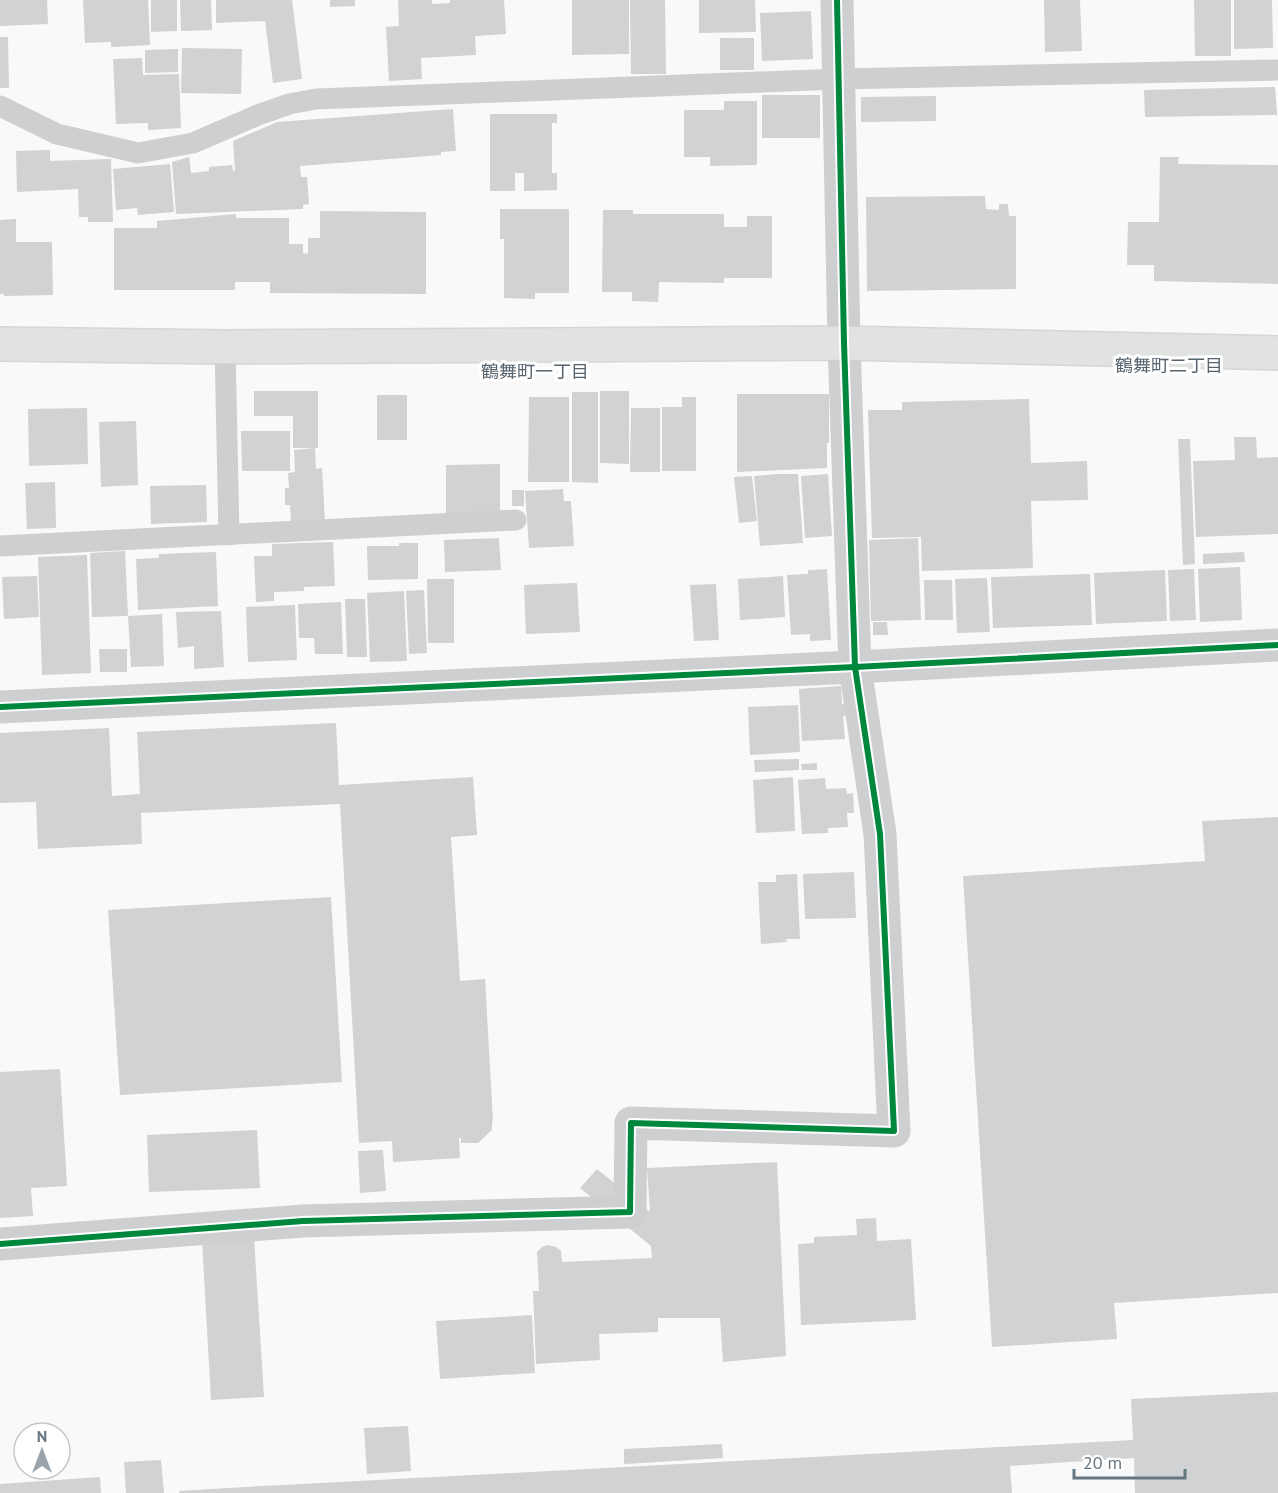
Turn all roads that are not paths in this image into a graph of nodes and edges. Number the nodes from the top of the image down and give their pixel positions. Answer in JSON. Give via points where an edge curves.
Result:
{"nodes":[{"id":1,"x":837,"y":0,"type":"edge"},
{"id":2,"x":1278,"y":70,"type":"edge"},
{"id":3,"x":839,"y":79,"type":"junction"},
{"id":4,"x":0,"y":106,"type":"edge"},
{"id":5,"x":844,"y":343,"type":"junction"},
{"id":6,"x":0,"y":344,"type":"edge"},
{"id":7,"x":225,"y":347,"type":"junction"},
{"id":8,"x":1278,"y":353,"type":"edge"},
{"id":9,"x":516,"y":520,"type":"dead end"},
{"id":10,"x":229,"y":535,"type":"junction"},
{"id":11,"x":0,"y":546,"type":"edge"},
{"id":12,"x":1278,"y":645,"type":"edge"},
{"id":13,"x":855,"y":667,"type":"junction"},
{"id":14,"x":0,"y":707,"type":"edge"},
{"id":15,"x":0,"y":1244,"type":"edge"}],
"edges":[{"from":1,"to":3,"type":"street"},
{"from":2,"to":3,"type":"lane"},
{"from":3,"to":4,"type":"lane","via":[[316,99],[279,107],[193,143],[138,153],[57,134]]},
{"from":3,"to":5,"type":"street"},
{"from":5,"to":7,"type":"street"},
{"from":5,"to":8,"type":"street"},
{"from":5,"to":13,"type":"street"},
{"from":6,"to":7,"type":"street"},
{"from":7,"to":10,"type":"lane"},
{"from":9,"to":10,"type":"lane"},
{"from":10,"to":11,"type":"lane"},
{"from":12,"to":13,"type":"street"},
{"from":13,"to":14,"type":"street"},
{"from":13,"to":15,"type":"street","via":[[880,834],[894,1131],[631,1123],[630,1212],[303,1221]]}]}
